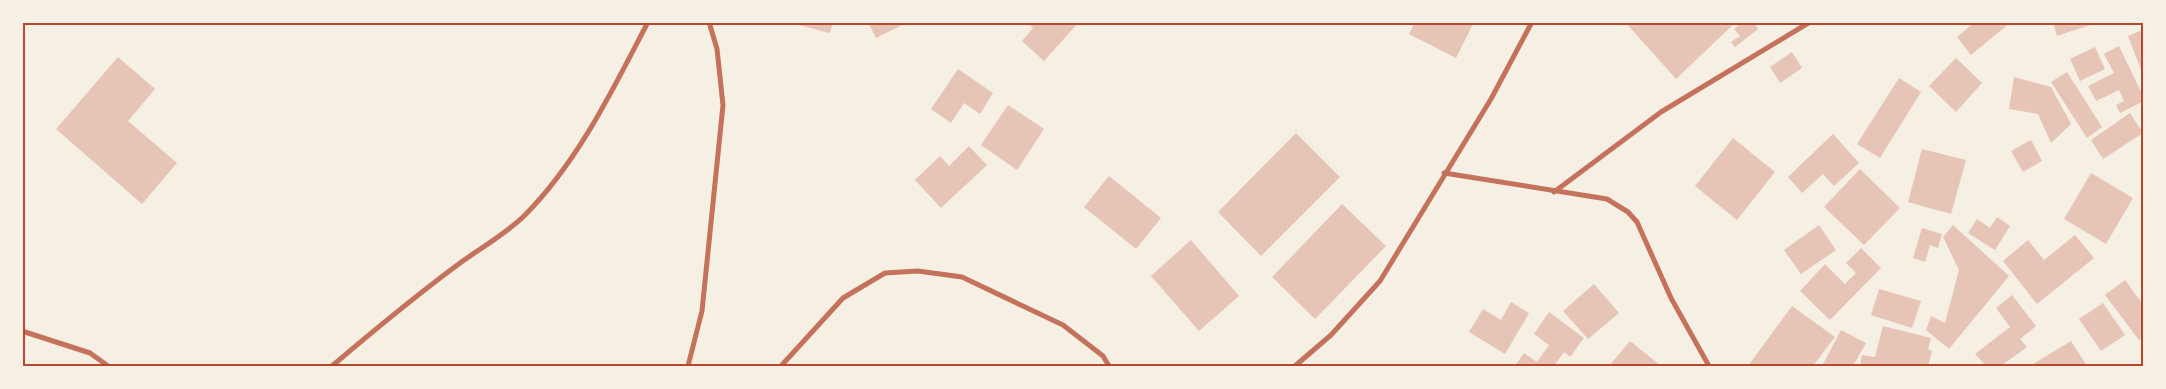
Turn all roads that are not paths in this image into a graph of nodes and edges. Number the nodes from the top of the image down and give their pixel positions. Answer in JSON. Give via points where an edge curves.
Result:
{"nodes":[{"id":1,"x":648,"y":22,"type":"edge"},
{"id":2,"x":709,"y":22,"type":"edge"},
{"id":3,"x":1532,"y":22,"type":"edge"},
{"id":4,"x":1810,"y":22,"type":"edge"},
{"id":5,"x":1444,"y":173,"type":"junction"},
{"id":6,"x":1554,"y":192,"type":"junction"},
{"id":7,"x":22,"y":331,"type":"edge"},
{"id":8,"x":108,"y":366,"type":"edge"},
{"id":9,"x":332,"y":366,"type":"edge"},
{"id":10,"x":688,"y":366,"type":"edge"},
{"id":11,"x":781,"y":366,"type":"edge"},
{"id":12,"x":1109,"y":366,"type":"edge"},
{"id":13,"x":1295,"y":366,"type":"edge"},
{"id":14,"x":1709,"y":366,"type":"edge"}],
"edges":[{"from":1,"to":9,"type":"street","via":[[578,148],[555,183],[525,216],[391,316]]},
{"from":2,"to":10,"type":"street","via":[[717,50],[723,105],[702,311]]},
{"from":3,"to":5,"type":"street","via":[[1491,99]]},
{"from":4,"to":6,"type":"street","via":[[1661,112]]},
{"from":5,"to":6,"type":"street"},
{"from":5,"to":13,"type":"street","via":[[1380,281],[1331,335]]},
{"from":6,"to":14,"type":"street","via":[[1607,199],[1637,222],[1671,298]]},
{"from":7,"to":8,"type":"street","via":[[90,353]]},
{"from":11,"to":12,"type":"street","via":[[843,298],[885,273],[918,271],[962,277],[1063,325],[1103,356]]}]}
